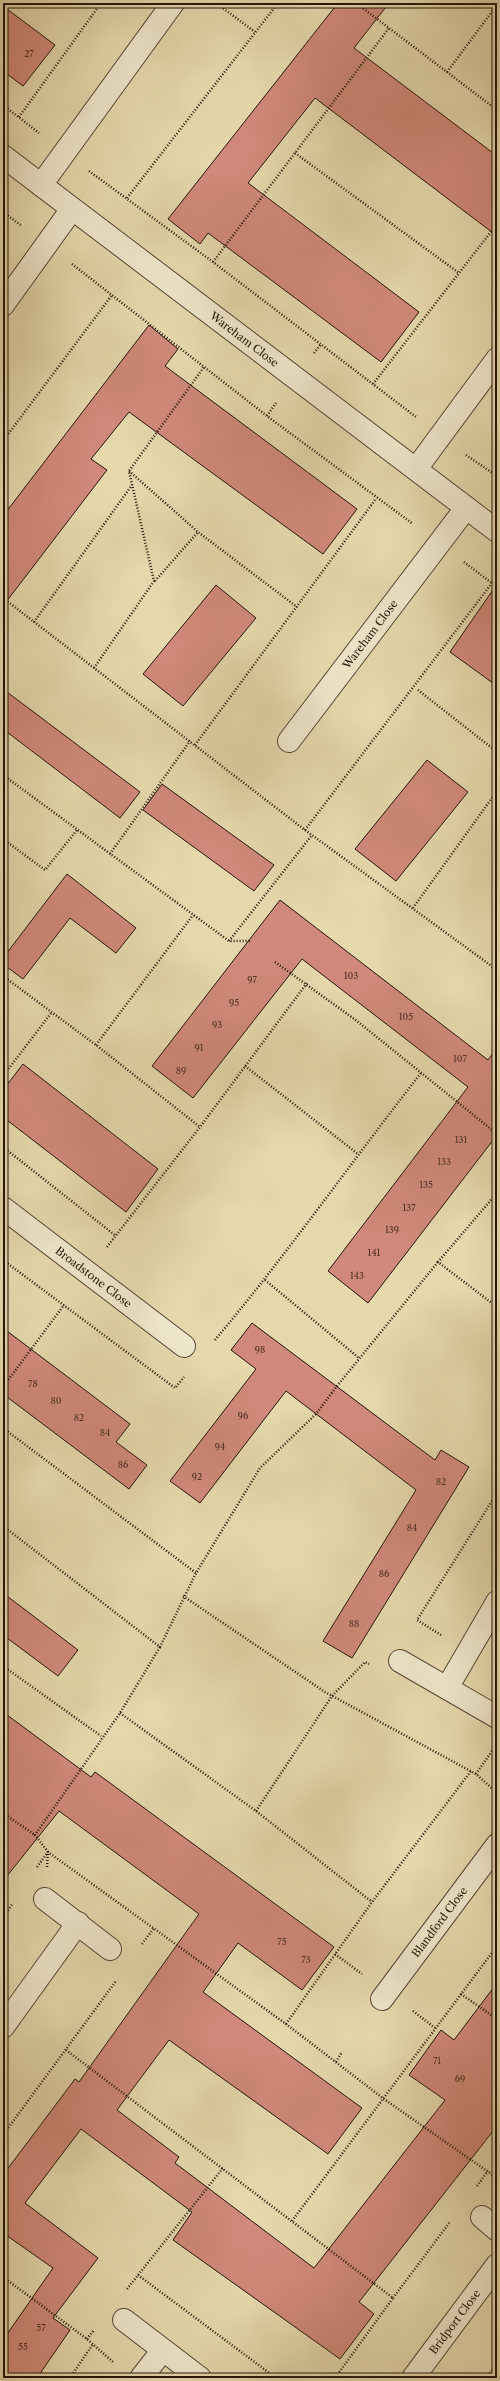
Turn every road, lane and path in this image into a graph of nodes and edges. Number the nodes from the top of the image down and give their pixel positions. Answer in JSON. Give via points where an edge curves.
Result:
{"nodes":[{"id":1,"x":101,"y":3,"type":"edge"},
{"id":2,"x":173,"y":3,"type":"edge"},
{"id":3,"x":216,"y":3,"type":"edge"},
{"id":4,"x":278,"y":3,"type":"edge"},
{"id":5,"x":356,"y":3,"type":"edge"},
{"id":6,"x":497,"y":5,"type":"edge"},
{"id":7,"x":389,"y":28,"type":"junction"},
{"id":8,"x":255,"y":32,"type":"junction"},
{"id":9,"x":447,"y":72,"type":"junction"},
{"id":10,"x":3,"y":105,"type":"edge"},
{"id":11,"x":497,"y":110,"type":"edge"},
{"id":12,"x":19,"y":117,"type":"junction"},
{"id":13,"x":66,"y":153,"type":"junction"},
{"id":14,"x":295,"y":153,"type":"junction"},
{"id":15,"x":3,"y":156,"type":"edge"},
{"id":16,"x":41,"y":185,"type":"junction"},
{"id":17,"x":127,"y":198,"type":"junction"},
{"id":18,"x":72,"y":209,"type":"junction"},
{"id":19,"x":3,"y":212,"type":"edge"},
{"id":20,"x":497,"y":224,"type":"edge"},
{"id":21,"x":46,"y":245,"type":"junction"},
{"id":22,"x":213,"y":262,"type":"junction"},
{"id":23,"x":459,"y":273,"type":"junction"},
{"id":24,"x":112,"y":295,"type":"junction"},
{"id":25,"x":3,"y":304,"type":"edge"},
{"id":26,"x":497,"y":359,"type":"edge"},
{"id":27,"x":204,"y":367,"type":"junction"},
{"id":28,"x":373,"y":384,"type":"junction"},
{"id":29,"x":440,"y":436,"type":"junction"},
{"id":30,"x":3,"y":441,"type":"edge"},
{"id":31,"x":416,"y":469,"type":"junction"},
{"id":32,"x":129,"y":472,"type":"junction"},
{"id":33,"x":497,"y":475,"type":"edge"},
{"id":34,"x":132,"y":485,"type":"junction"},
{"id":35,"x":375,"y":500,"type":"dead end"},
{"id":36,"x":466,"y":508,"type":"junction"},
{"id":37,"x":497,"y":531,"type":"edge"},
{"id":38,"x":198,"y":532,"type":"junction"},
{"id":39,"x":438,"y":543,"type":"junction"},
{"id":40,"x":154,"y":581,"type":"junction"},
{"id":41,"x":492,"y":583,"type":"junction"},
{"id":42,"x":497,"y":587,"type":"edge"},
{"id":43,"x":3,"y":598,"type":"edge"},
{"id":44,"x":297,"y":607,"type":"junction"},
{"id":45,"x":34,"y":622,"type":"junction"},
{"id":46,"x":94,"y":668,"type":"junction"},
{"id":47,"x":418,"y":690,"type":"dead end"},
{"id":48,"x":190,"y":741,"type":"junction"},
{"id":49,"x":289,"y":742,"type":"dead end"},
{"id":50,"x":195,"y":745,"type":"junction"},
{"id":51,"x":497,"y":752,"type":"edge"},
{"id":52,"x":3,"y":775,"type":"edge"},
{"id":53,"x":497,"y":791,"type":"edge"},
{"id":54,"x":77,"y":830,"type":"junction"},
{"id":55,"x":305,"y":830,"type":"junction"},
{"id":56,"x":312,"y":835,"type":"junction"},
{"id":57,"x":3,"y":839,"type":"edge"},
{"id":58,"x":110,"y":854,"type":"junction"},
{"id":59,"x":413,"y":908,"type":"junction"},
{"id":60,"x":193,"y":915,"type":"junction"},
{"id":61,"x":229,"y":941,"type":"junction"},
{"id":62,"x":250,"y":941,"type":"dead end"},
{"id":63,"x":275,"y":962,"type":"dead end"},
{"id":64,"x":497,"y":970,"type":"edge"},
{"id":65,"x":3,"y":976,"type":"edge"},
{"id":66,"x":307,"y":983,"type":"junction"},
{"id":67,"x":52,"y":1012,"type":"junction"},
{"id":68,"x":96,"y":1045,"type":"junction"},
{"id":69,"x":245,"y":1066,"type":"junction"},
{"id":70,"x":422,"y":1072,"type":"junction"},
{"id":71,"x":3,"y":1076,"type":"edge"},
{"id":72,"x":200,"y":1127,"type":"junction"},
{"id":73,"x":497,"y":1134,"type":"edge"},
{"id":74,"x":3,"y":1147,"type":"edge"},
{"id":75,"x":358,"y":1154,"type":"junction"},
{"id":76,"x":497,"y":1193,"type":"edge"},
{"id":77,"x":3,"y":1208,"type":"edge"},
{"id":78,"x":116,"y":1236,"type":"junction"},
{"id":79,"x":3,"y":1260,"type":"edge"},
{"id":80,"x":438,"y":1262,"type":"junction"},
{"id":81,"x":85,"y":1272,"type":"junction"},
{"id":82,"x":265,"y":1280,"type":"junction"},
{"id":83,"x":64,"y":1305,"type":"junction"},
{"id":84,"x":497,"y":1307,"type":"edge"},
{"id":85,"x":184,"y":1346,"type":"dead end"},
{"id":86,"x":210,"y":1346,"type":"dead end"},
{"id":87,"x":360,"y":1358,"type":"junction"},
{"id":88,"x":185,"y":1376,"type":"dead end"},
{"id":89,"x":3,"y":1387,"type":"edge"},
{"id":90,"x":3,"y":1428,"type":"edge"},
{"id":91,"x":497,"y":1493,"type":"edge"},
{"id":92,"x":3,"y":1526,"type":"edge"},
{"id":93,"x":196,"y":1573,"type":"junction"},
{"id":94,"x":183,"y":1596,"type":"junction"},
{"id":95,"x":497,"y":1602,"type":"edge"},
{"id":96,"x":160,"y":1647,"type":"junction"},
{"id":97,"x":468,"y":1652,"type":"junction"},
{"id":98,"x":400,"y":1661,"type":"dead end"},
{"id":99,"x":3,"y":1666,"type":"edge"},
{"id":100,"x":447,"y":1688,"type":"junction"},
{"id":101,"x":332,"y":1696,"type":"junction"},
{"id":102,"x":120,"y":1713,"type":"junction"},
{"id":103,"x":497,"y":1717,"type":"edge"},
{"id":104,"x":101,"y":1736,"type":"junction"},
{"id":105,"x":497,"y":1743,"type":"edge"},
{"id":106,"x":471,"y":1771,"type":"junction"},
{"id":107,"x":476,"y":1774,"type":"junction"},
{"id":108,"x":497,"y":1793,"type":"edge"},
{"id":109,"x":256,"y":1811,"type":"junction"},
{"id":110,"x":3,"y":1813,"type":"edge"},
{"id":111,"x":35,"y":1835,"type":"junction"},
{"id":112,"x":497,"y":1845,"type":"edge"},
{"id":113,"x":48,"y":1852,"type":"junction"},
{"id":114,"x":45,"y":1899,"type":"joint"},
{"id":115,"x":372,"y":1902,"type":"junction"},
{"id":116,"x":78,"y":1923,"type":"junction"},
{"id":117,"x":154,"y":1928,"type":"junction"},
{"id":118,"x":497,"y":1946,"type":"edge"},
{"id":119,"x":140,"y":1948,"type":"dead end"},
{"id":120,"x":110,"y":1949,"type":"dead end"},
{"id":121,"x":117,"y":1979,"type":"dead end"},
{"id":122,"x":461,"y":1994,"type":"junction"},
{"id":123,"x":382,"y":1998,"type":"dead end"},
{"id":124,"x":497,"y":2019,"type":"edge"},
{"id":125,"x":286,"y":2024,"type":"junction"},
{"id":126,"x":3,"y":2027,"type":"edge"},
{"id":127,"x":66,"y":2050,"type":"junction"},
{"id":128,"x":342,"y":2052,"type":"dead end"},
{"id":129,"x":336,"y":2062,"type":"junction"},
{"id":130,"x":384,"y":2099,"type":"junction"},
{"id":131,"x":3,"y":2135,"type":"edge"},
{"id":132,"x":222,"y":2168,"type":"junction"},
{"id":133,"x":488,"y":2171,"type":"junction"},
{"id":134,"x":497,"y":2178,"type":"edge"},
{"id":135,"x":474,"y":2190,"type":"dead end"},
{"id":136,"x":455,"y":2216,"type":"dead end"},
{"id":137,"x":292,"y":2221,"type":"junction"},
{"id":138,"x":497,"y":2265,"type":"edge"},
{"id":139,"x":138,"y":2275,"type":"junction"},
{"id":140,"x":3,"y":2277,"type":"edge"},
{"id":141,"x":124,"y":2292,"type":"dead end"},
{"id":142,"x":393,"y":2298,"type":"junction"},
{"id":143,"x":124,"y":2320,"type":"dead end"},
{"id":144,"x":96,"y":2327,"type":"dead end"},
{"id":145,"x":87,"y":2339,"type":"junction"},
{"id":146,"x":93,"y":2344,"type":"junction"},
{"id":147,"x":163,"y":2350,"type":"junction"},
{"id":148,"x":114,"y":2364,"type":"dead end"},
{"id":149,"x":497,"y":2364,"type":"edge"},
{"id":150,"x":70,"y":2378,"type":"edge"},
{"id":151,"x":141,"y":2378,"type":"edge"},
{"id":152,"x":200,"y":2378,"type":"edge"},
{"id":153,"x":276,"y":2378,"type":"edge"},
{"id":154,"x":335,"y":2378,"type":"edge"},
{"id":155,"x":413,"y":2378,"type":"edge"},
{"id":156,"x":486,"y":2378,"type":"edge"}],
"edges":[{"from":1,"to":12,"type":"path"},
{"from":2,"to":13,"type":"street"},
{"from":3,"to":8,"type":"path"},
{"from":4,"to":8,"type":"path"},
{"from":5,"to":7,"type":"path"},
{"from":6,"to":9,"type":"path"},
{"from":7,"to":9,"type":"path"},
{"from":7,"to":14,"type":"path"},
{"from":8,"to":17,"type":"path"},
{"from":9,"to":11,"type":"path"},
{"from":10,"to":12,"type":"path"},
{"from":12,"to":13,"type":"path"},
{"from":13,"to":16,"type":"street"},
{"from":13,"to":17,"type":"path"},
{"from":14,"to":22,"type":"path"},
{"from":14,"to":23,"type":"path"},
{"from":15,"to":16,"type":"street","name":"Wareham Close"},
{"from":16,"to":18,"type":"street","name":"Wareham Close"},
{"from":17,"to":22,"type":"path"},
{"from":18,"to":21,"type":"street"},
{"from":18,"to":31,"type":"street","name":"Wareham Close"},
{"from":19,"to":21,"type":"path"},
{"from":20,"to":23,"type":"path"},
{"from":21,"to":24,"type":"path"},
{"from":21,"to":25,"type":"street"},
{"from":22,"to":28,"type":"path"},
{"from":23,"to":28,"type":"path"},
{"from":24,"to":27,"type":"path"},
{"from":24,"to":30,"type":"path"},
{"from":26,"to":29,"type":"street"},
{"from":27,"to":32,"type":"path"},
{"from":27,"to":39,"type":"path"},
{"from":28,"to":29,"type":"path"},
{"from":29,"to":31,"type":"street"},
{"from":29,"to":33,"type":"path"},
{"from":31,"to":36,"type":"street","name":"Wareham Close"},
{"from":32,"to":34,"type":"path"},
{"from":32,"to":38,"type":"path"},
{"from":34,"to":40,"type":"path"},
{"from":34,"to":45,"type":"path"},
{"from":35,"to":44,"type":"path"},
{"from":36,"to":37,"type":"street","name":"Wareham Close"},
{"from":36,"to":39,"type":"street","name":"Wareham Close"},
{"from":38,"to":40,"type":"path"},
{"from":38,"to":44,"type":"path"},
{"from":39,"to":41,"type":"path"},
{"from":39,"to":49,"type":"street","name":"Wareham Close"},
{"from":40,"to":46,"type":"path"},
{"from":41,"to":42,"type":"path"},
{"from":41,"to":55,"type":"path"},
{"from":43,"to":45,"type":"path"},
{"from":44,"to":50,"type":"path"},
{"from":45,"to":46,"type":"path"},
{"from":46,"to":48,"type":"path"},
{"from":47,"to":51,"type":"path"},
{"from":48,"to":50,"type":"path"},
{"from":48,"to":58,"type":"path"},
{"from":50,"to":55,"type":"path"},
{"from":52,"to":54,"type":"path"},
{"from":53,"to":59,"type":"path"},
{"from":54,"to":57,"type":"path","via":[[45,870]]},
{"from":54,"to":58,"type":"path"},
{"from":55,"to":56,"type":"path"},
{"from":56,"to":59,"type":"path"},
{"from":56,"to":61,"type":"path"},
{"from":58,"to":60,"type":"path"},
{"from":59,"to":64,"type":"path"},
{"from":60,"to":61,"type":"path"},
{"from":60,"to":68,"type":"path"},
{"from":61,"to":62,"type":"path"},
{"from":63,"to":66,"type":"path"},
{"from":65,"to":67,"type":"path"},
{"from":66,"to":69,"type":"path"},
{"from":66,"to":70,"type":"path"},
{"from":67,"to":68,"type":"path"},
{"from":67,"to":71,"type":"path"},
{"from":68,"to":72,"type":"path"},
{"from":69,"to":72,"type":"path"},
{"from":69,"to":75,"type":"path"},
{"from":70,"to":73,"type":"path"},
{"from":70,"to":75,"type":"path"},
{"from":72,"to":78,"type":"path"},
{"from":74,"to":78,"type":"path"},
{"from":75,"to":82,"type":"path"},
{"from":76,"to":80,"type":"path"},
{"from":77,"to":81,"type":"street","name":"Broadstone Close"},
{"from":78,"to":81,"type":"path"},
{"from":79,"to":83,"type":"path"},
{"from":80,"to":84,"type":"path"},
{"from":80,"to":87,"type":"path"},
{"from":81,"to":85,"type":"street","name":"Broadstone Close"},
{"from":82,"to":86,"type":"path"},
{"from":82,"to":87,"type":"path"},
{"from":83,"to":88,"type":"path","via":[[175,1388]]},
{"from":83,"to":89,"type":"path"},
{"from":87,"to":93,"type":"path","via":[[316,1414],[260,1468]]},
{"from":90,"to":93,"type":"path"},
{"from":91,"to":97,"type":"path","via":[[417,1620]]},
{"from":92,"to":96,"type":"path"},
{"from":93,"to":94,"type":"path"},
{"from":94,"to":96,"type":"path"},
{"from":94,"to":101,"type":"path"},
{"from":95,"to":97,"type":"street"},
{"from":96,"to":102,"type":"path"},
{"from":97,"to":100,"type":"street"},
{"from":98,"to":100,"type":"street"},
{"from":99,"to":104,"type":"path"},
{"from":100,"to":103,"type":"street"},
{"from":101,"to":106,"type":"path"},
{"from":101,"to":109,"type":"path"},
{"from":102,"to":104,"type":"path"},
{"from":102,"to":109,"type":"path"},
{"from":104,"to":111,"type":"path"},
{"from":105,"to":107,"type":"path"},
{"from":106,"to":107,"type":"path"},
{"from":106,"to":115,"type":"path"},
{"from":107,"to":108,"type":"path"},
{"from":109,"to":115,"type":"path"},
{"from":110,"to":111,"type":"path"},
{"from":111,"to":113,"type":"path"},
{"from":112,"to":123,"type":"street","name":"Blandford Close"},
{"from":113,"to":114,"type":"path"},
{"from":113,"to":117,"type":"path"},
{"from":114,"to":116,"type":"street"},
{"from":115,"to":125,"type":"path"},
{"from":116,"to":120,"type":"street"},
{"from":116,"to":126,"type":"street"},
{"from":117,"to":119,"type":"path"},
{"from":117,"to":125,"type":"path"},
{"from":118,"to":122,"type":"path"},
{"from":121,"to":127,"type":"path"},
{"from":122,"to":124,"type":"path"},
{"from":122,"to":130,"type":"path"},
{"from":125,"to":129,"type":"path"},
{"from":127,"to":131,"type":"path"},
{"from":127,"to":132,"type":"path"},
{"from":128,"to":129,"type":"path"},
{"from":129,"to":130,"type":"path"},
{"from":130,"to":133,"type":"path"},
{"from":130,"to":137,"type":"path"},
{"from":132,"to":137,"type":"path"},
{"from":132,"to":139,"type":"path"},
{"from":133,"to":134,"type":"path"},
{"from":133,"to":135,"type":"path"},
{"from":136,"to":142,"type":"path"},
{"from":137,"to":142,"type":"path"},
{"from":138,"to":155,"type":"street","name":"Bridport Close"},
{"from":139,"to":141,"type":"path"},
{"from":139,"to":153,"type":"path"},
{"from":140,"to":145,"type":"path"},
{"from":142,"to":154,"type":"path"},
{"from":143,"to":147,"type":"street"},
{"from":144,"to":145,"type":"path"},
{"from":145,"to":146,"type":"path"},
{"from":146,"to":148,"type":"path"},
{"from":146,"to":150,"type":"path"},
{"from":147,"to":151,"type":"street"},
{"from":147,"to":152,"type":"street"},
{"from":149,"to":156,"type":"path"}]}
